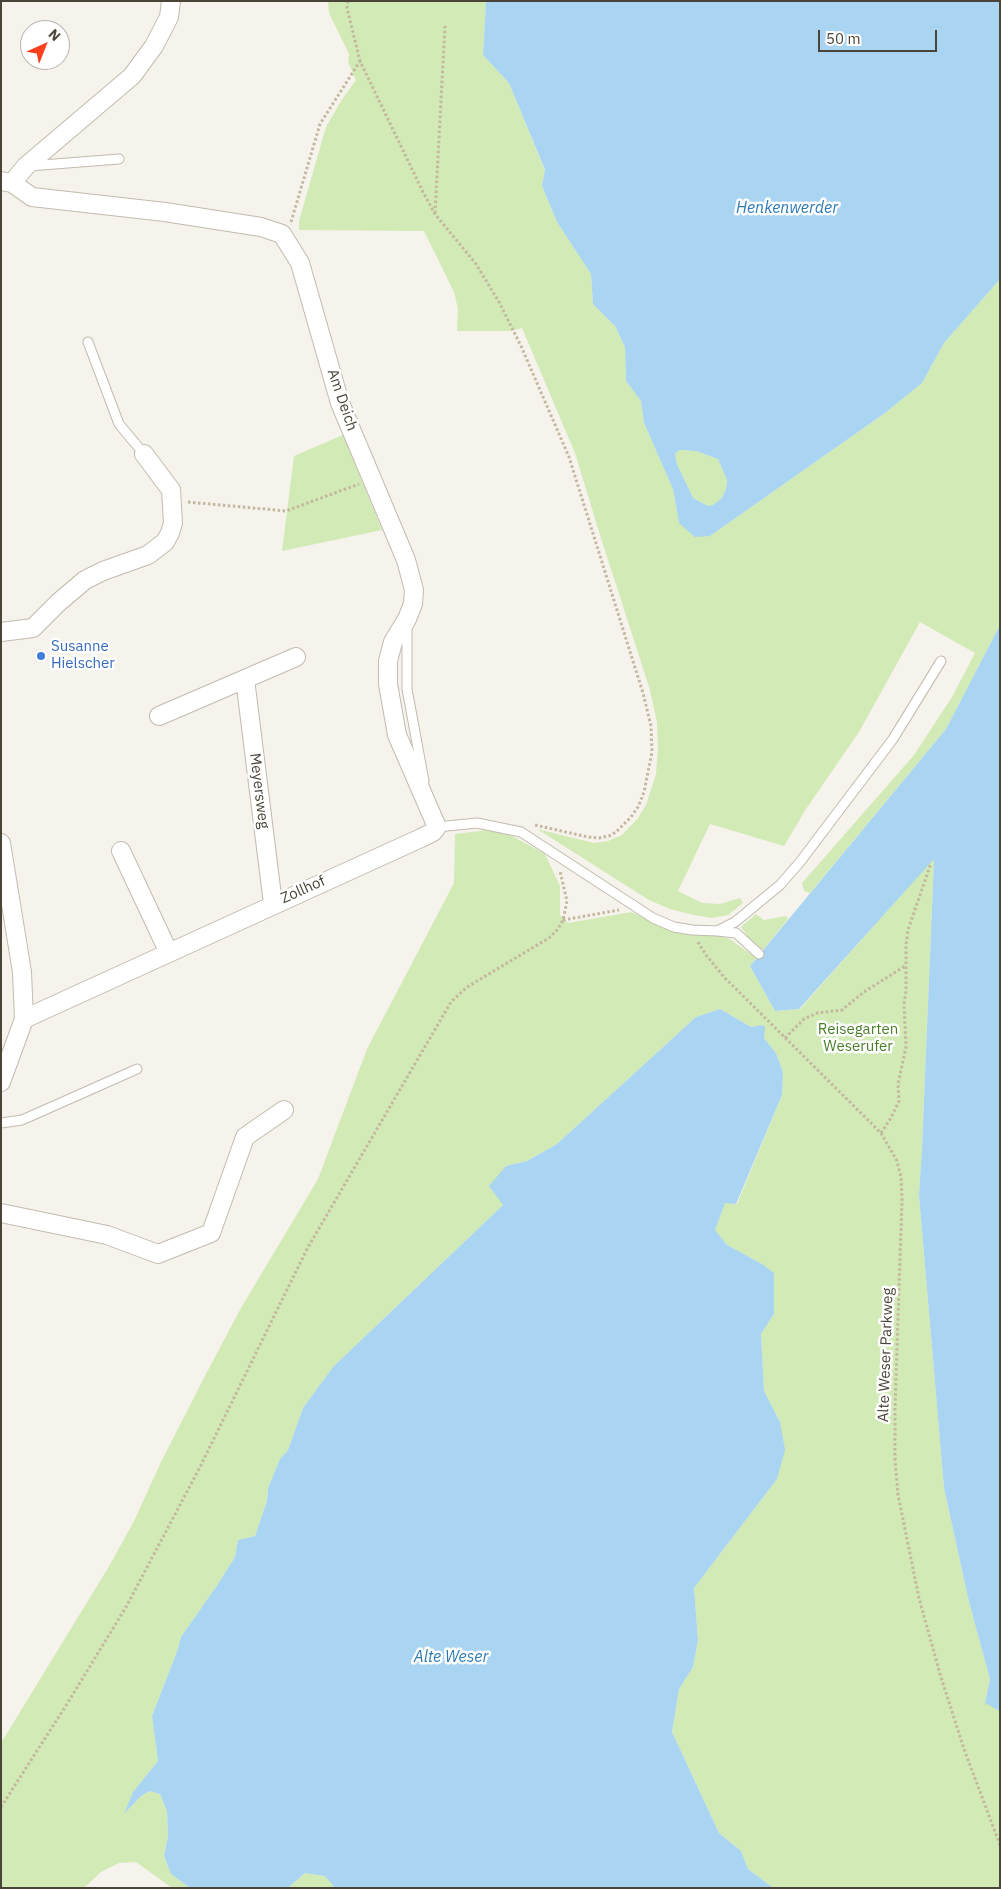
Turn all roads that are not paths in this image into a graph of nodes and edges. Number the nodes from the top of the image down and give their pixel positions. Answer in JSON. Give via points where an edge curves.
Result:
{"nodes":[{"id":1,"x":171,"y":1,"type":"edge"},
{"id":2,"x":119,"y":159,"type":"dead end"},
{"id":3,"x":26,"y":166,"type":"junction"},
{"id":4,"x":7,"y":182,"type":"edge"},
{"id":5,"x":88,"y":342,"type":"dead end"},
{"id":6,"x":144,"y":454,"type":"joint"},
{"id":7,"x":1,"y":632,"type":"edge"},
{"id":8,"x":296,"y":657,"type":"dead end"},
{"id":9,"x":941,"y":661,"type":"dead end"},
{"id":10,"x":245,"y":679,"type":"junction"},
{"id":11,"x":159,"y":716,"type":"dead end"},
{"id":12,"x":437,"y":827,"type":"junction"},
{"id":13,"x":1,"y":843,"type":"edge"},
{"id":14,"x":121,"y":851,"type":"dead end"},
{"id":15,"x":274,"y":904,"type":"junction"},
{"id":16,"x":717,"y":931,"type":"junction"},
{"id":17,"x":169,"y":953,"type":"junction"},
{"id":18,"x":759,"y":954,"type":"dead end"},
{"id":19,"x":24,"y":1019,"type":"junction"},
{"id":20,"x":138,"y":1068,"type":"dead end"},
{"id":21,"x":1,"y":1082,"type":"edge"},
{"id":22,"x":284,"y":1110,"type":"dead end"},
{"id":23,"x":1,"y":1123,"type":"edge"},
{"id":24,"x":1,"y":1213,"type":"edge"}],
"edges":[{"from":1,"to":3,"type":"street","via":[[169,17],[154,46],[132,76]]},
{"from":2,"to":3,"type":"lane"},
{"from":3,"to":4,"type":"street"},
{"from":4,"to":12,"type":"street","name":"Am Deich","via":[[32,197],[166,212],[261,227],[282,234],[300,263],[340,403],[406,560],[414,590],[407,619],[393,642],[388,662],[388,684],[397,735]]},
{"from":5,"to":6,"type":"lane","via":[[119,424]]},
{"from":6,"to":7,"type":"street","via":[[171,490],[173,523],[165,542],[156,551],[85,580],[32,628]]},
{"from":8,"to":10,"type":"street"},
{"from":9,"to":16,"type":"lane","via":[[893,739],[800,862],[780,885],[735,922]]},
{"from":10,"to":11,"type":"street"},
{"from":10,"to":15,"type":"street","name":"Meyersweg"},
{"from":12,"to":15,"type":"street","name":"Zollhof","via":[[433,832]]},
{"from":12,"to":16,"type":"lane","via":[[477,823],[521,832],[653,918],[674,927]]},
{"from":13,"to":19,"type":"street","via":[[22,972]]},
{"from":14,"to":17,"type":"street"},
{"from":15,"to":17,"type":"street","name":"Zollhof"},
{"from":16,"to":18,"type":"lane","via":[[736,934]]},
{"from":17,"to":19,"type":"street","name":"Zollhof"},
{"from":19,"to":21,"type":"street"},
{"from":20,"to":23,"type":"lane","via":[[22,1120]]},
{"from":22,"to":24,"type":"street","via":[[245,1136],[211,1233],[158,1254],[107,1235]]}]}
